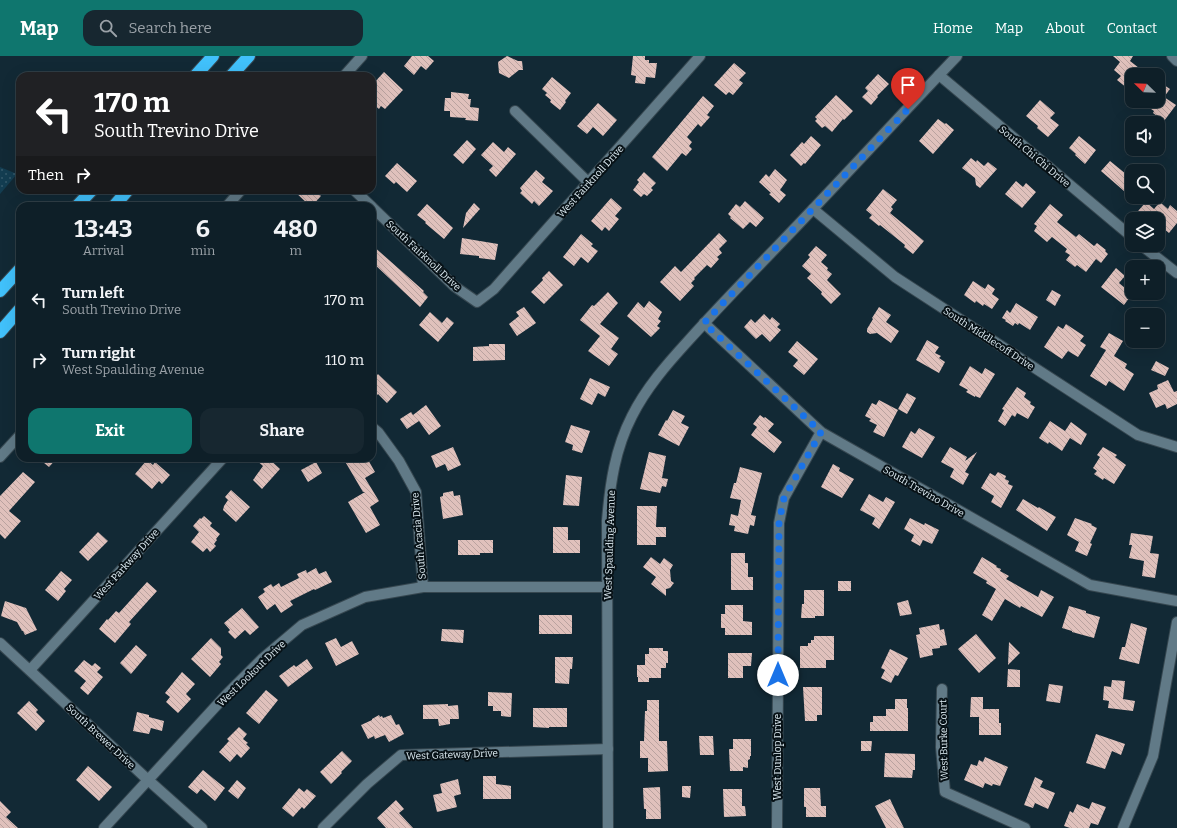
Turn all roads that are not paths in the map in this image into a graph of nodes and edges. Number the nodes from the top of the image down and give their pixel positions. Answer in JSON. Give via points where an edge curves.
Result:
{"nodes":[{"id":1,"x":213,"y":56,"type":"edge"},
{"id":2,"x":249,"y":56,"type":"edge"},
{"id":3,"x":362,"y":56,"type":"edge"},
{"id":4,"x":957,"y":56,"type":"edge"},
{"id":5,"x":1172,"y":56,"type":"edge"},
{"id":6,"x":696,"y":57,"type":"edge"},
{"id":7,"x":1177,"y":60,"type":"edge"},
{"id":8,"x":199,"y":72,"type":"edge"},
{"id":9,"x":235,"y":72,"type":"edge"},
{"id":10,"x":348,"y":72,"type":"edge"},
{"id":11,"x":939,"y":75,"type":"junction"},
{"id":12,"x":515,"y":111,"type":"dead end"},
{"id":13,"x":589,"y":183,"type":"junction"},
{"id":14,"x":88,"y":194,"type":"edge"},
{"id":15,"x":124,"y":194,"type":"edge"},
{"id":16,"x":238,"y":194,"type":"edge"},
{"id":17,"x":358,"y":194,"type":"edge"},
{"id":18,"x":81,"y":202,"type":"edge"},
{"id":19,"x":118,"y":202,"type":"edge"},
{"id":20,"x":230,"y":202,"type":"edge"},
{"id":21,"x":367,"y":202,"type":"edge"},
{"id":22,"x":814,"y":209,"type":"junction"},
{"id":23,"x":376,"y":211,"type":"edge"},
{"id":24,"x":1125,"y":232,"type":"edge"},
{"id":25,"x":1150,"y":252,"type":"edge"},
{"id":26,"x":16,"y":273,"type":"edge"},
{"id":27,"x":1177,"y":274,"type":"edge"},
{"id":28,"x":0,"y":291,"type":"edge"},
{"id":29,"x":477,"y":302,"type":"joint"},
{"id":30,"x":16,"y":314,"type":"edge"},
{"id":31,"x":704,"y":323,"type":"junction"},
{"id":32,"x":0,"y":332,"type":"edge"},
{"id":33,"x":376,"y":430,"type":"edge"},
{"id":34,"x":821,"y":432,"type":"junction"},
{"id":35,"x":16,"y":439,"type":"edge"},
{"id":36,"x":1177,"y":447,"type":"edge"},
{"id":37,"x":0,"y":457,"type":"edge"},
{"id":38,"x":219,"y":462,"type":"edge"},
{"id":39,"x":422,"y":587,"type":"junction"},
{"id":40,"x":607,"y":587,"type":"junction"},
{"id":41,"x":1177,"y":601,"type":"edge"},
{"id":42,"x":1177,"y":622,"type":"edge"},
{"id":43,"x":0,"y":643,"type":"edge"},
{"id":44,"x":30,"y":670,"type":"junction"},
{"id":45,"x":942,"y":688,"type":"dead end"},
{"id":46,"x":608,"y":749,"type":"junction"},
{"id":47,"x":148,"y":779,"type":"junction"},
{"id":48,"x":104,"y":828,"type":"edge"},
{"id":49,"x":202,"y":828,"type":"edge"},
{"id":50,"x":323,"y":828,"type":"edge"},
{"id":51,"x":608,"y":828,"type":"edge"},
{"id":52,"x":777,"y":828,"type":"edge"},
{"id":53,"x":1025,"y":828,"type":"edge"},
{"id":54,"x":1123,"y":828,"type":"edge"}],
"edges":[{"from":1,"to":8,"type":"highway"},
{"from":2,"to":9,"type":"highway"},
{"from":3,"to":10,"type":"street"},
{"from":4,"to":11,"type":"street","name":"West Spaulding Avenue"},
{"from":5,"to":7,"type":"street"},
{"from":6,"to":13,"type":"street","name":"West Fairknoll Drive"},
{"from":11,"to":22,"type":"street","name":"West Spaulding Avenue"},
{"from":11,"to":24,"type":"street","name":"South Chi Chi Drive"},
{"from":12,"to":13,"type":"street"},
{"from":13,"to":29,"type":"street","name":"West Fairknoll Drive","via":[[494,289]]},
{"from":14,"to":18,"type":"highway"},
{"from":15,"to":19,"type":"highway"},
{"from":16,"to":20,"type":"street"},
{"from":17,"to":21,"type":"street","name":"South Fairknoll Drive"},
{"from":22,"to":31,"type":"street","name":"West Spaulding Avenue"},
{"from":22,"to":36,"type":"street","name":"South Middlecoff Drive","via":[[895,277],[1138,435]]},
{"from":23,"to":29,"type":"street","name":"South Fairknoll Drive","via":[[454,286]]},
{"from":25,"to":27,"type":"street"},
{"from":26,"to":28,"type":"highway"},
{"from":30,"to":32,"type":"highway"},
{"from":31,"to":34,"type":"street","name":"South Trevino Drive"},
{"from":31,"to":40,"type":"street","name":"West Spaulding Avenue","via":[[655,379],[624,431],[609,493]]},
{"from":33,"to":39,"type":"street","name":"South Acacia Drive","via":[[399,461],[416,492]]},
{"from":34,"to":41,"type":"street","name":"South Trevino Drive","via":[[1090,585]]},
{"from":34,"to":52,"type":"street","name":"West Dunlop Drive","via":[[784,498],[779,522]]},
{"from":35,"to":37,"type":"street"},
{"from":38,"to":44,"type":"street","name":"West Parkway Drive"},
{"from":39,"to":40,"type":"street","name":"West Lookout Drive"},
{"from":39,"to":47,"type":"street","name":"West Lookout Drive","via":[[364,597],[302,625],[263,658]]},
{"from":40,"to":46,"type":"street","name":"West Spaulding Avenue"},
{"from":42,"to":54,"type":"street","via":[[1154,756]]},
{"from":43,"to":44,"type":"street","name":"South Brewer Drive"},
{"from":44,"to":47,"type":"street","name":"South Brewer Drive"},
{"from":45,"to":53,"type":"street","name":"West Burke Court","via":[[941,747],[945,792]]},
{"from":46,"to":50,"type":"street","name":"West Gateway Drive","via":[[401,755],[367,784]]},
{"from":46,"to":51,"type":"street","name":"West Spaulding Avenue"},
{"from":47,"to":48,"type":"street","name":"West Lookout Drive"},
{"from":47,"to":49,"type":"street","name":"South Brewer Drive"}]}
